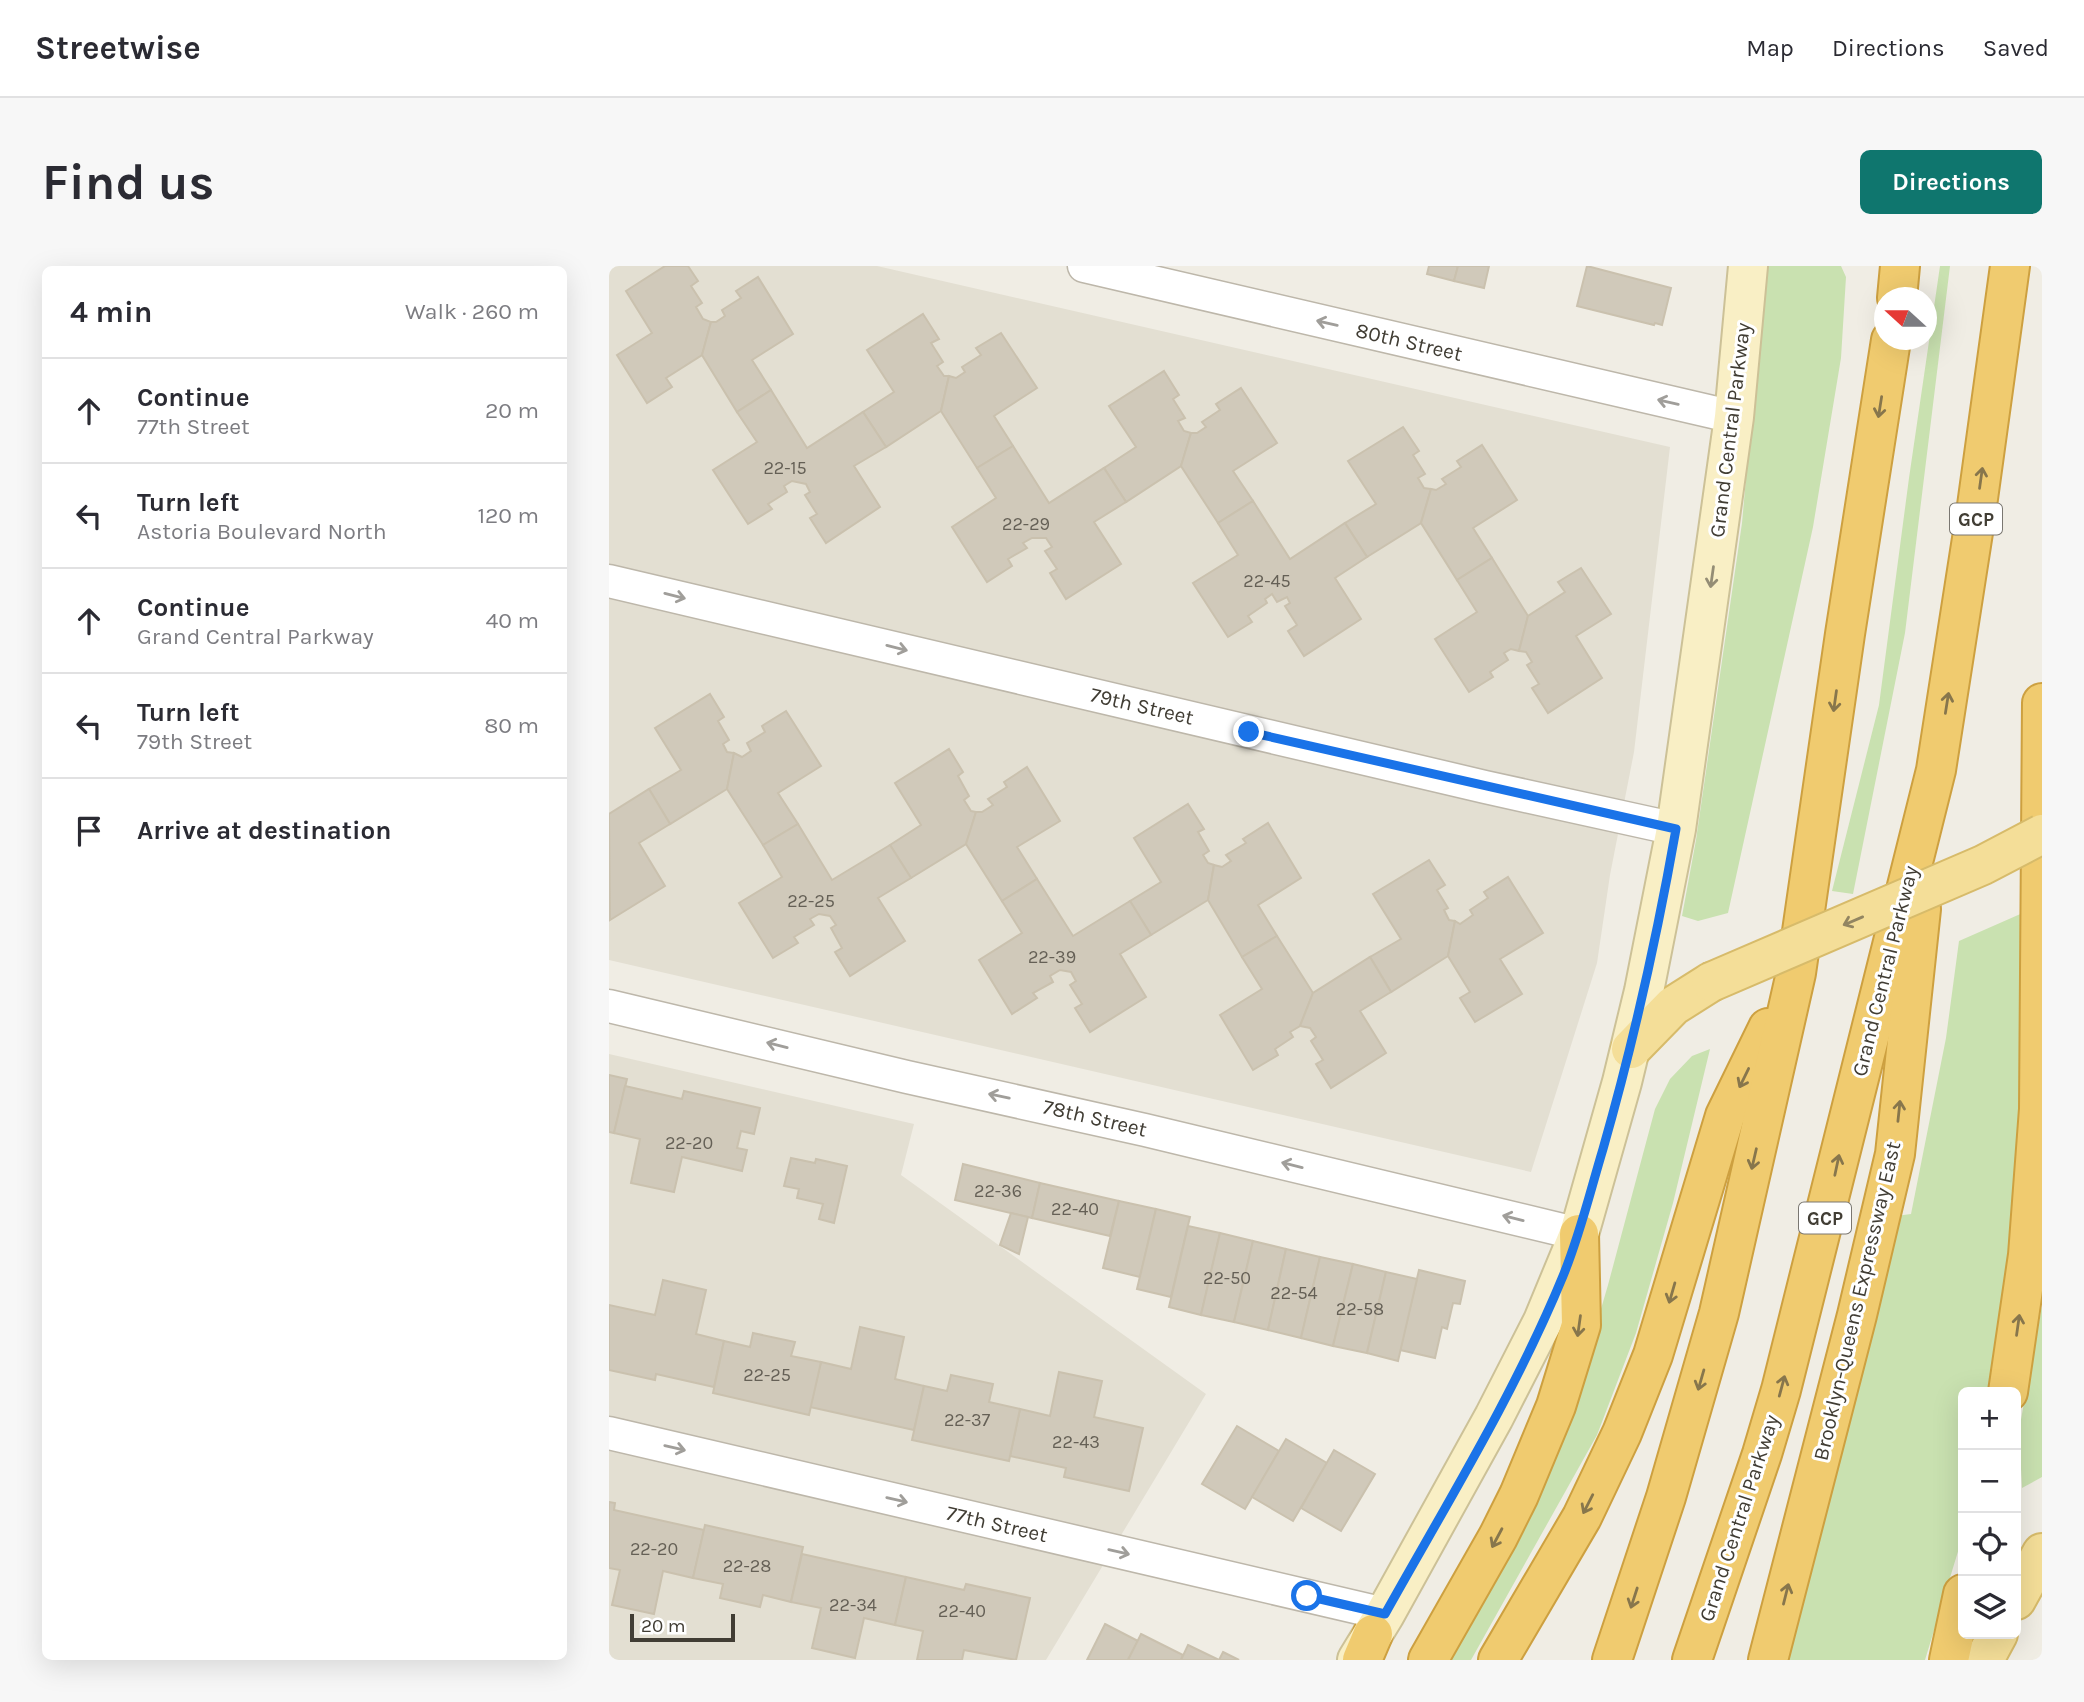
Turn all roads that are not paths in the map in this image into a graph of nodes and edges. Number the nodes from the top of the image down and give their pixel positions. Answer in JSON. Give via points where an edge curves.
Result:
{"nodes":[{"id":1,"x":1084,"y":266,"type":"edge"},
{"id":2,"x":1748,"y":266,"type":"edge"},
{"id":3,"x":1900,"y":266,"type":"edge"},
{"id":4,"x":2010,"y":266,"type":"edge"},
{"id":5,"x":1898,"y":287,"type":"edge"},
{"id":6,"x":1889,"y":350,"type":"edge"},
{"id":7,"x":1734,"y":417,"type":"junction"},
{"id":8,"x":609,"y":581,"type":"edge"},
{"id":9,"x":2042,"y":703,"type":"edge"},
{"id":10,"x":1936,"y":770,"type":"junction"},
{"id":11,"x":1676,"y":829,"type":"junction"},
{"id":12,"x":2042,"y":834,"type":"edge"},
{"id":13,"x":2042,"y":850,"type":"edge"},
{"id":14,"x":1983,"y":865,"type":"junction"},
{"id":15,"x":1796,"y":973,"type":"junction"},
{"id":16,"x":609,"y":1006,"type":"edge"},
{"id":17,"x":1631,"y":1049,"type":"junction"},
{"id":18,"x":1579,"y":1234,"type":"junction"},
{"id":19,"x":2009,"y":1387,"type":"edge"},
{"id":20,"x":609,"y":1433,"type":"edge"},
{"id":21,"x":2042,"y":1553,"type":"edge"},
{"id":22,"x":2021,"y":1591,"type":"edge"},
{"id":23,"x":1958,"y":1613,"type":"edge"},
{"id":24,"x":1995,"y":1639,"type":"edge"},
{"id":25,"x":1369,"y":1642,"type":"edge"},
{"id":26,"x":1428,"y":1660,"type":"edge"},
{"id":27,"x":1498,"y":1660,"type":"edge"},
{"id":28,"x":1612,"y":1660,"type":"edge"},
{"id":29,"x":1692,"y":1660,"type":"edge"},
{"id":30,"x":1768,"y":1660,"type":"edge"},
{"id":31,"x":1949,"y":1660,"type":"edge"},
{"id":32,"x":1984,"y":1660,"type":"edge"}],
"edges":[{"from":7,"to":1,"type":"street","name":"80th Street","one_way":true},
{"from":2,"to":7,"type":"main road","name":"Grand Central Parkway"},
{"from":3,"to":5,"type":"highway"},
{"from":10,"to":4,"type":"highway","name":"Grand Central Parkway","number":"GCP","one_way":true},
{"from":6,"to":15,"type":"highway","one_way":true},
{"from":7,"to":11,"type":"main road","name":"Grand Central Parkway","one_way":true},
{"from":8,"to":11,"type":"street","name":"79th Street","one_way":true},
{"from":19,"to":9,"type":"highway","one_way":true,"via":[[2028,1255],[2039,1109]]},
{"from":29,"to":10,"type":"highway","name":"Grand Central Parkway","number":"GCP","one_way":true,"via":[[1781,1390]]},
{"from":30,"to":10,"type":"highway","name":"Brooklyn-Queens Expressway East","one_way":true,"via":[[1895,1154]]},
{"from":11,"to":17,"type":"main road","name":"Grand Central Parkway"},
{"from":12,"to":14,"type":"main road","bridge":true},
{"from":13,"to":14,"type":"main road","bridge":true},
{"from":14,"to":17,"type":"main road","one_way":true,"bridge":true,"via":[[1711,982],[1673,1006]]},
{"from":15,"to":27,"type":"highway","one_way":true,"via":[[1725,1116],[1653,1355],[1622,1433],[1582,1517]]},
{"from":15,"to":28,"type":"highway","one_way":true,"via":[[1719,1313],[1666,1497]]},
{"from":18,"to":16,"type":"street","name":"78th Street","one_way":true},
{"from":17,"to":18,"type":"main road","name":"Grand Central Parkway"},
{"from":18,"to":25,"type":"main road","name":"Grand Central Parkway","via":[[1520,1368]]},
{"from":18,"to":26,"type":"highway","one_way":true,"via":[[1581,1325],[1570,1364],[1519,1495]]},
{"from":20,"to":25,"type":"street","name":"77th Street","one_way":true},
{"from":21,"to":22,"type":"main road"},
{"from":23,"to":31,"type":"highway"},
{"from":24,"to":32,"type":"main road"}]}
